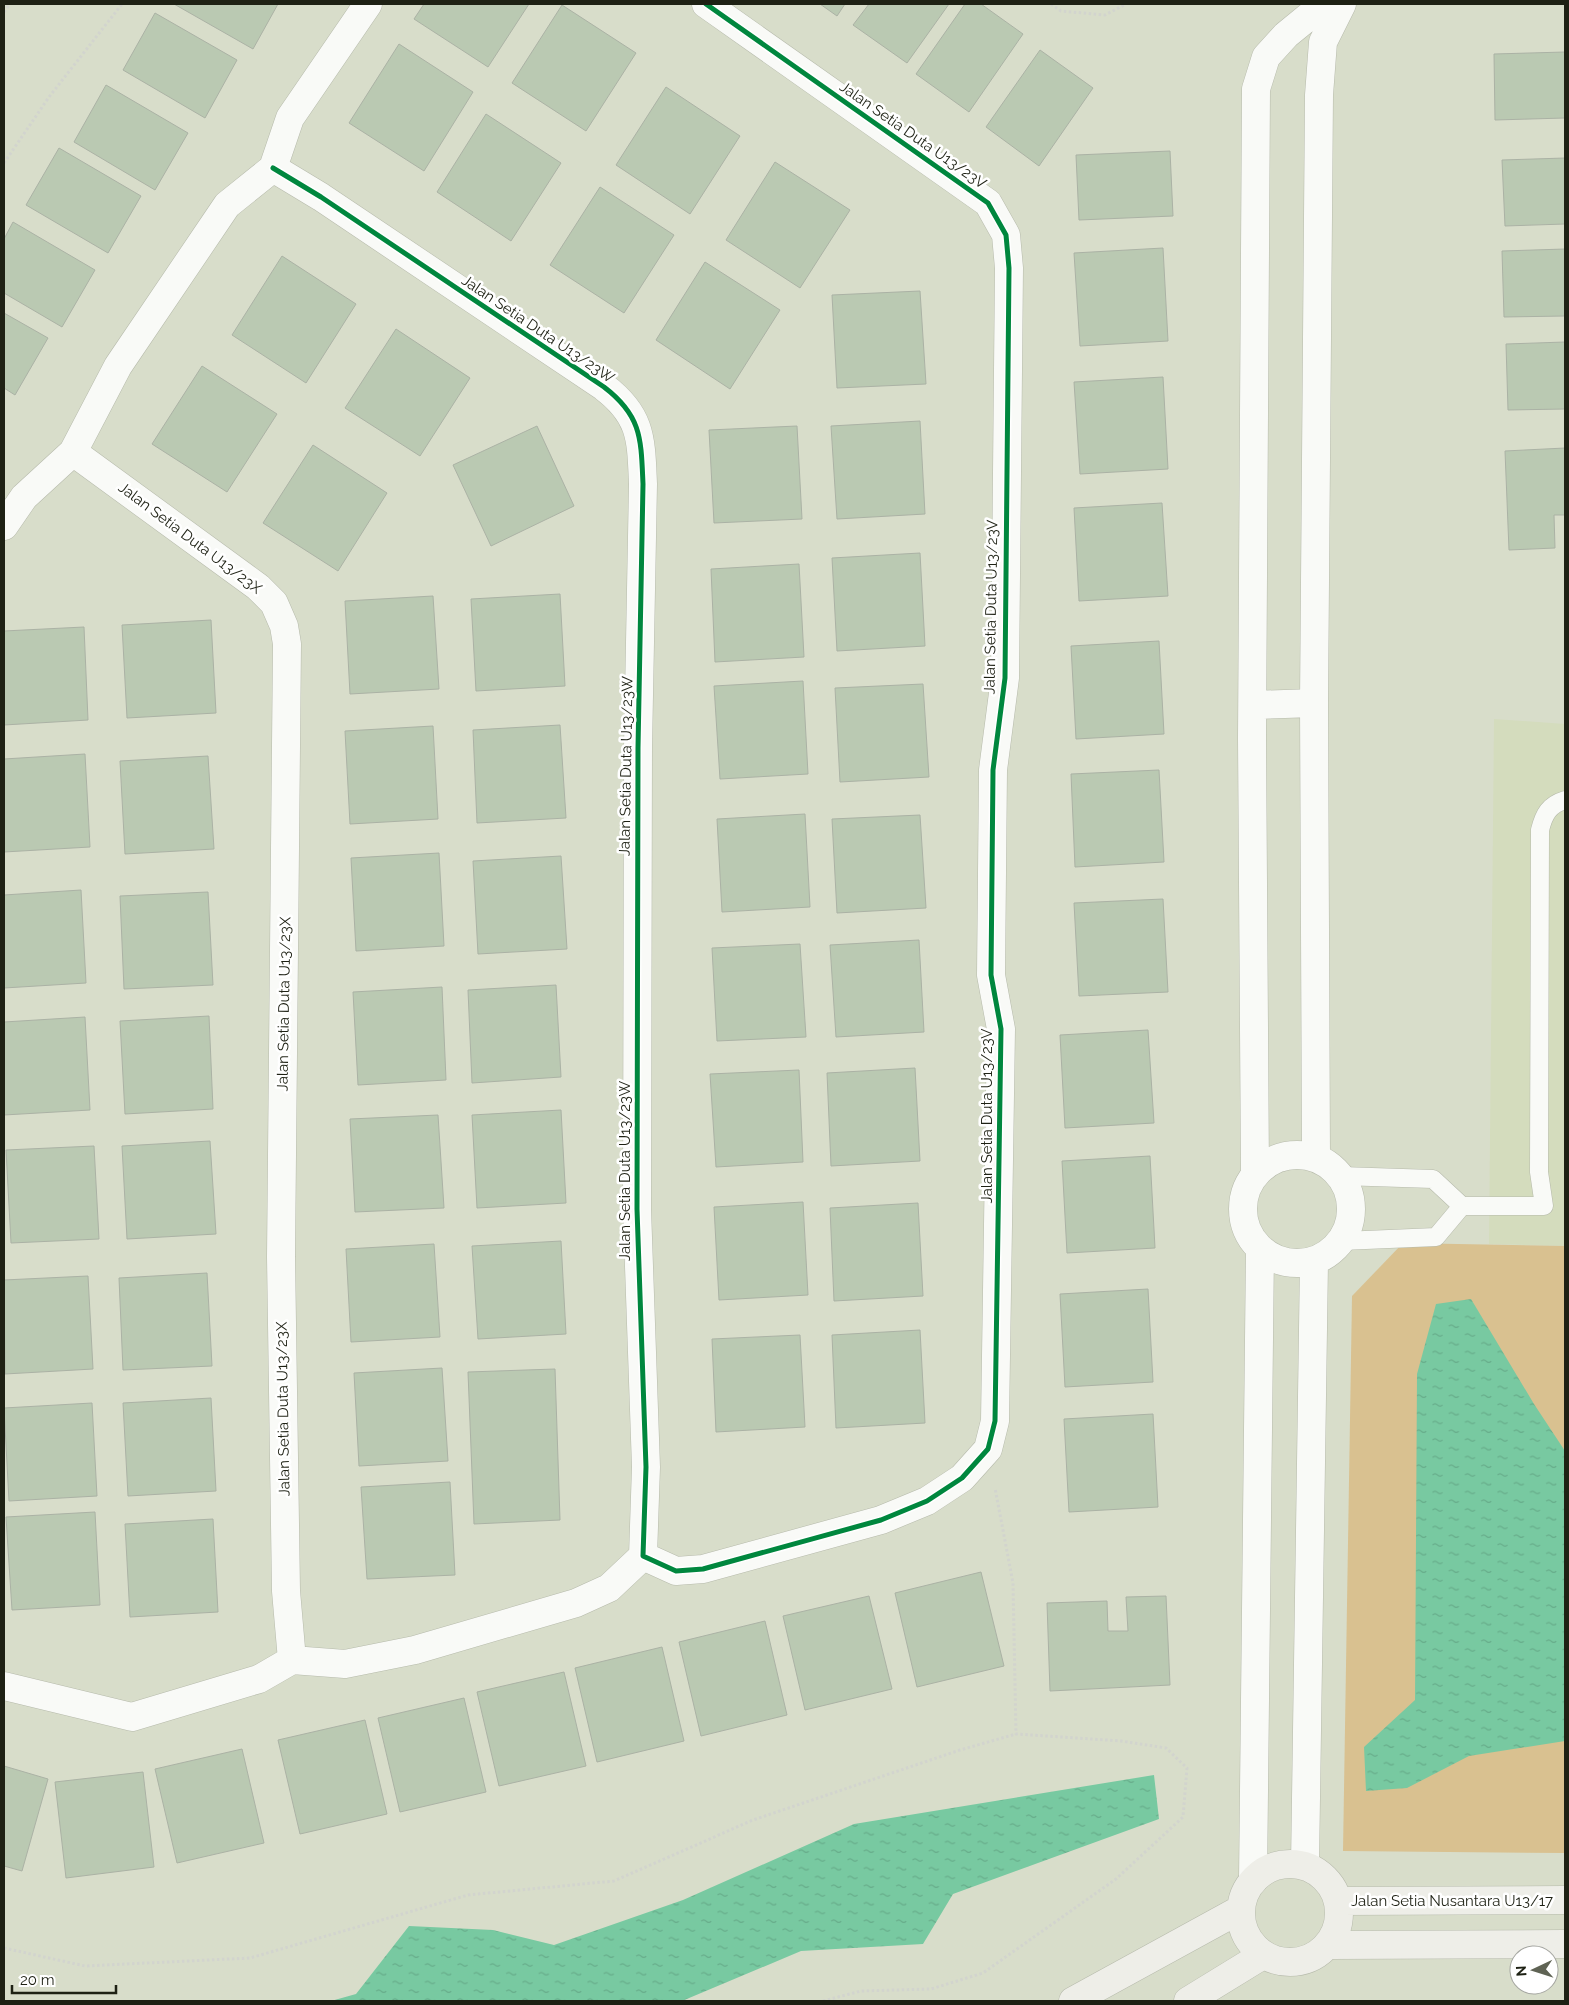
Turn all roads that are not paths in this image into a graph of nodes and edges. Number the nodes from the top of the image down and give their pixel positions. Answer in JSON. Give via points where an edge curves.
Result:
{"nodes":[{"id":1,"x":368,"y":4,"type":"edge"},
{"id":2,"x":706,"y":4,"type":"edge"},
{"id":3,"x":1324,"y":4,"type":"edge"},
{"id":4,"x":1342,"y":4,"type":"edge"},
{"id":5,"x":273,"y":168,"type":"junction"},
{"id":6,"x":73,"y":452,"type":"junction"},
{"id":7,"x":4,"y":526,"type":"edge"},
{"id":8,"x":1314,"y":704,"type":"junction"},
{"id":9,"x":1253,"y":706,"type":"junction"},
{"id":10,"x":1565,"y":800,"type":"edge"},
{"id":11,"x":1316,"y":1157,"type":"junction"},
{"id":12,"x":1255,"y":1174,"type":"junction"},
{"id":13,"x":1341,"y":1176,"type":"junction"},
{"id":14,"x":1462,"y":1206,"type":"junction"},
{"id":15,"x":1342,"y":1240,"type":"junction"},
{"id":16,"x":1260,"y":1249,"type":"junction"},
{"id":17,"x":1314,"y":1262,"type":"junction"},
{"id":18,"x":643,"y":1556,"type":"junction"},
{"id":19,"x":292,"y":1660,"type":"junction"},
{"id":20,"x":4,"y":1686,"type":"edge"},
{"id":21,"x":1305,"y":1866,"type":"junction"},
{"id":22,"x":1253,"y":1881,"type":"junction"},
{"id":23,"x":1565,"y":1900,"type":"edge"},
{"id":24,"x":1339,"y":1901,"type":"junction"},
{"id":25,"x":1241,"y":1909,"type":"junction"},
{"id":26,"x":1565,"y":1944,"type":"edge"},
{"id":27,"x":1329,"y":1945,"type":"junction"},
{"id":28,"x":1263,"y":1955,"type":"junction"},
{"id":29,"x":1073,"y":2001,"type":"edge"},
{"id":30,"x":1188,"y":2001,"type":"edge"}],
"edges":[{"from":1,"to":5,"type":"street","via":[[290,118]]},
{"from":2,"to":18,"type":"street","name":"Jalan Setia Duta U13/23V","via":[[988,204],[1006,235],[1009,268],[1004,678],[993,770],[991,975],[1002,1029],[995,1421],[988,1449],[962,1478],[927,1501],[881,1520],[704,1570],[676,1571]]},
{"from":3,"to":9,"type":"street","via":[[1286,35],[1266,57],[1256,89]]},
{"from":4,"to":8,"type":"street","via":[[1323,42],[1319,95]]},
{"from":5,"to":6,"type":"street","via":[[227,205],[118,366]]},
{"from":5,"to":18,"type":"street","name":"Jalan Setia Duta U13/23W","via":[[604,387],[622,400],[636,421],[643,484],[638,758],[637,1209],[646,1467]]},
{"from":6,"to":7,"type":"street","via":[[24,497]]},
{"from":6,"to":19,"type":"street","name":"Jalan Setia Duta U13/23X","via":[[258,587],[274,602],[284,626],[287,644],[287,752],[281,1266],[286,1581]]},
{"from":8,"to":9,"type":"street"},
{"from":8,"to":11,"type":"street"},
{"from":9,"to":12,"type":"street"},
{"from":10,"to":14,"type":"lane","via":[[1544,813],[1540,830],[1539,1163],[1544,1206]]},
{"from":11,"to":12,"type":"street","via":[[1283,1156]]},
{"from":11,"to":13,"type":"street"},
{"from":12,"to":16,"type":"street","via":[[1246,1188],[1244,1213],[1250,1237]]},
{"from":13,"to":14,"type":"lane","via":[[1433,1179]]},
{"from":13,"to":15,"type":"street","via":[[1352,1207],[1350,1224]]},
{"from":14,"to":15,"type":"lane","via":[[1436,1238]]},
{"from":15,"to":17,"type":"street","via":[[1330,1253]]},
{"from":16,"to":17,"type":"street","via":[[1272,1258],[1286,1262]]},
{"from":16,"to":22,"type":"street"},
{"from":17,"to":21,"type":"street"},
{"from":18,"to":19,"type":"street","via":[[608,1588],[576,1603],[415,1650],[346,1664]]},
{"from":19,"to":20,"type":"street","via":[[259,1679],[132,1717]]},
{"from":21,"to":22,"type":"main road","via":[[1277,1865]]},
{"from":21,"to":24,"type":"main road","via":[[1320,1873],[1332,1886]]},
{"from":22,"to":25,"type":"main road"},
{"from":23,"to":24,"type":"main road","name":"Jalan Setia Nusantara U13/17"},
{"from":24,"to":27,"type":"main road","via":[[1340,1916]]},
{"from":25,"to":28,"type":"main road","via":[[1246,1934]]},
{"from":25,"to":29,"type":"main road"},
{"from":26,"to":27,"type":"main road"},
{"from":27,"to":28,"type":"main road","via":[[1312,1958],[1290,1963]]},
{"from":28,"to":30,"type":"main road"}]}
